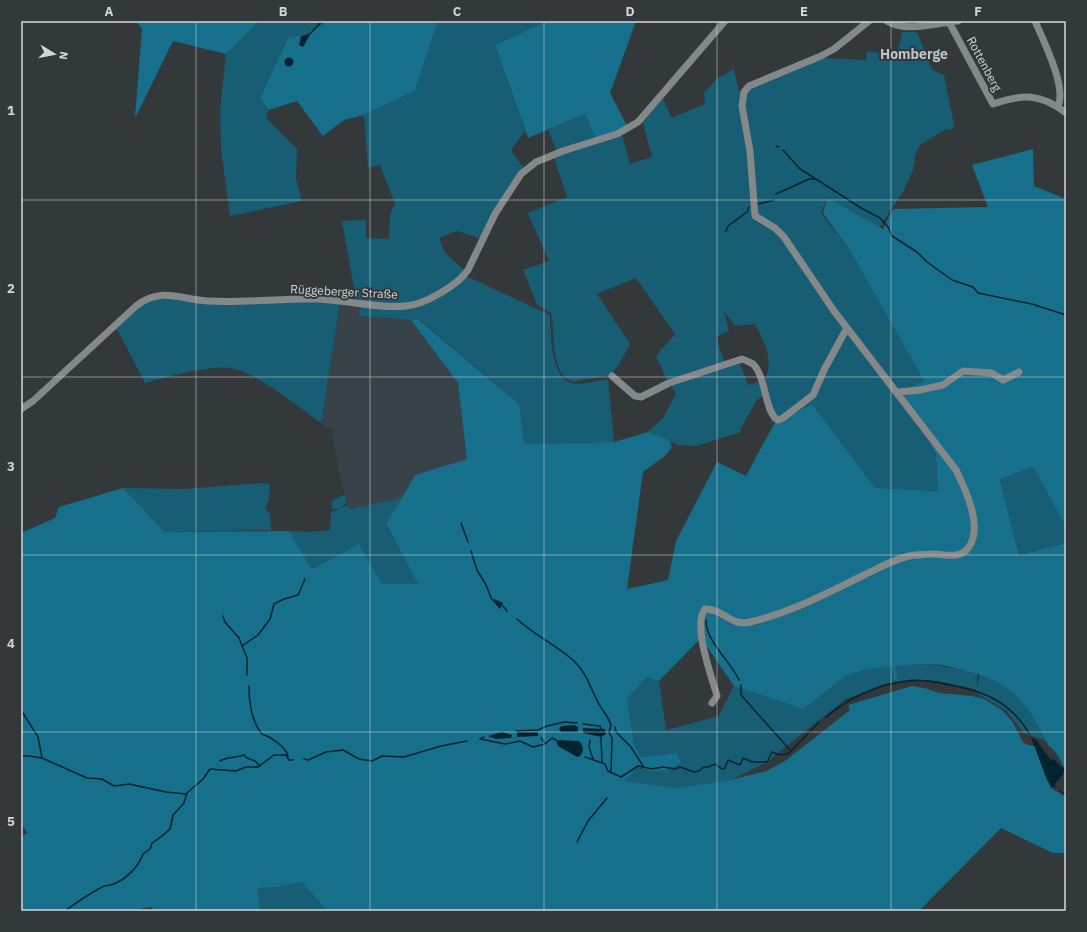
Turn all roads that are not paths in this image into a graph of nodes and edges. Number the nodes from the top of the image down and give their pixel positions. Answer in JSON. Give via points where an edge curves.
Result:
{"nodes":[{"id":1,"x":725,"y":21,"type":"edge"},
{"id":2,"x":869,"y":21,"type":"edge"},
{"id":3,"x":888,"y":21,"type":"edge"},
{"id":4,"x":958,"y":21,"type":"edge"},
{"id":5,"x":1035,"y":21,"type":"edge"},
{"id":6,"x":949,"y":22,"type":"junction"},
{"id":7,"x":1058,"y":106,"type":"junction"},
{"id":8,"x":1066,"y":112,"type":"edge"},
{"id":9,"x":847,"y":328,"type":"junction"},
{"id":10,"x":1018,"y":372,"type":"dead end"},
{"id":11,"x":612,"y":376,"type":"dead end"},
{"id":12,"x":898,"y":392,"type":"junction"},
{"id":13,"x":21,"y":409,"type":"edge"},
{"id":14,"x":712,"y":704,"type":"dead end"}],
"edges":[{"from":1,"to":13,"type":"street","name":"Rüggeberger Straße","via":[[638,122],[617,134],[536,162],[521,174],[495,214],[468,270],[447,289],[407,306],[317,299],[209,302],[164,295],[151,297],[136,306],[33,401]]},
{"from":2,"to":9,"type":"street","via":[[834,49],[749,86],[742,99],[750,151],[755,216],[776,228],[784,237]]},
{"from":3,"to":6,"type":"street","via":[[908,27]]},
{"from":4,"to":6,"type":"street"},
{"from":5,"to":7,"type":"street","via":[[1058,82]]},
{"from":6,"to":7,"type":"street","name":"Rottenberg","via":[[993,104],[1010,98],[1030,96]]},
{"from":7,"to":8,"type":"street"},
{"from":9,"to":11,"type":"street","via":[[813,395],[778,420],[772,415],[764,386],[753,365],[742,359],[669,383],[641,397],[635,396]]},
{"from":9,"to":12,"type":"street"},
{"from":10,"to":12,"type":"street","via":[[1004,380],[992,373],[964,370],[943,384]]},
{"from":12,"to":14,"type":"street","via":[[956,470],[969,498],[974,529],[968,549],[956,556],[912,556],[884,566],[795,608],[749,623],[734,622],[713,610],[705,609],[701,629],[717,696]]}]}
